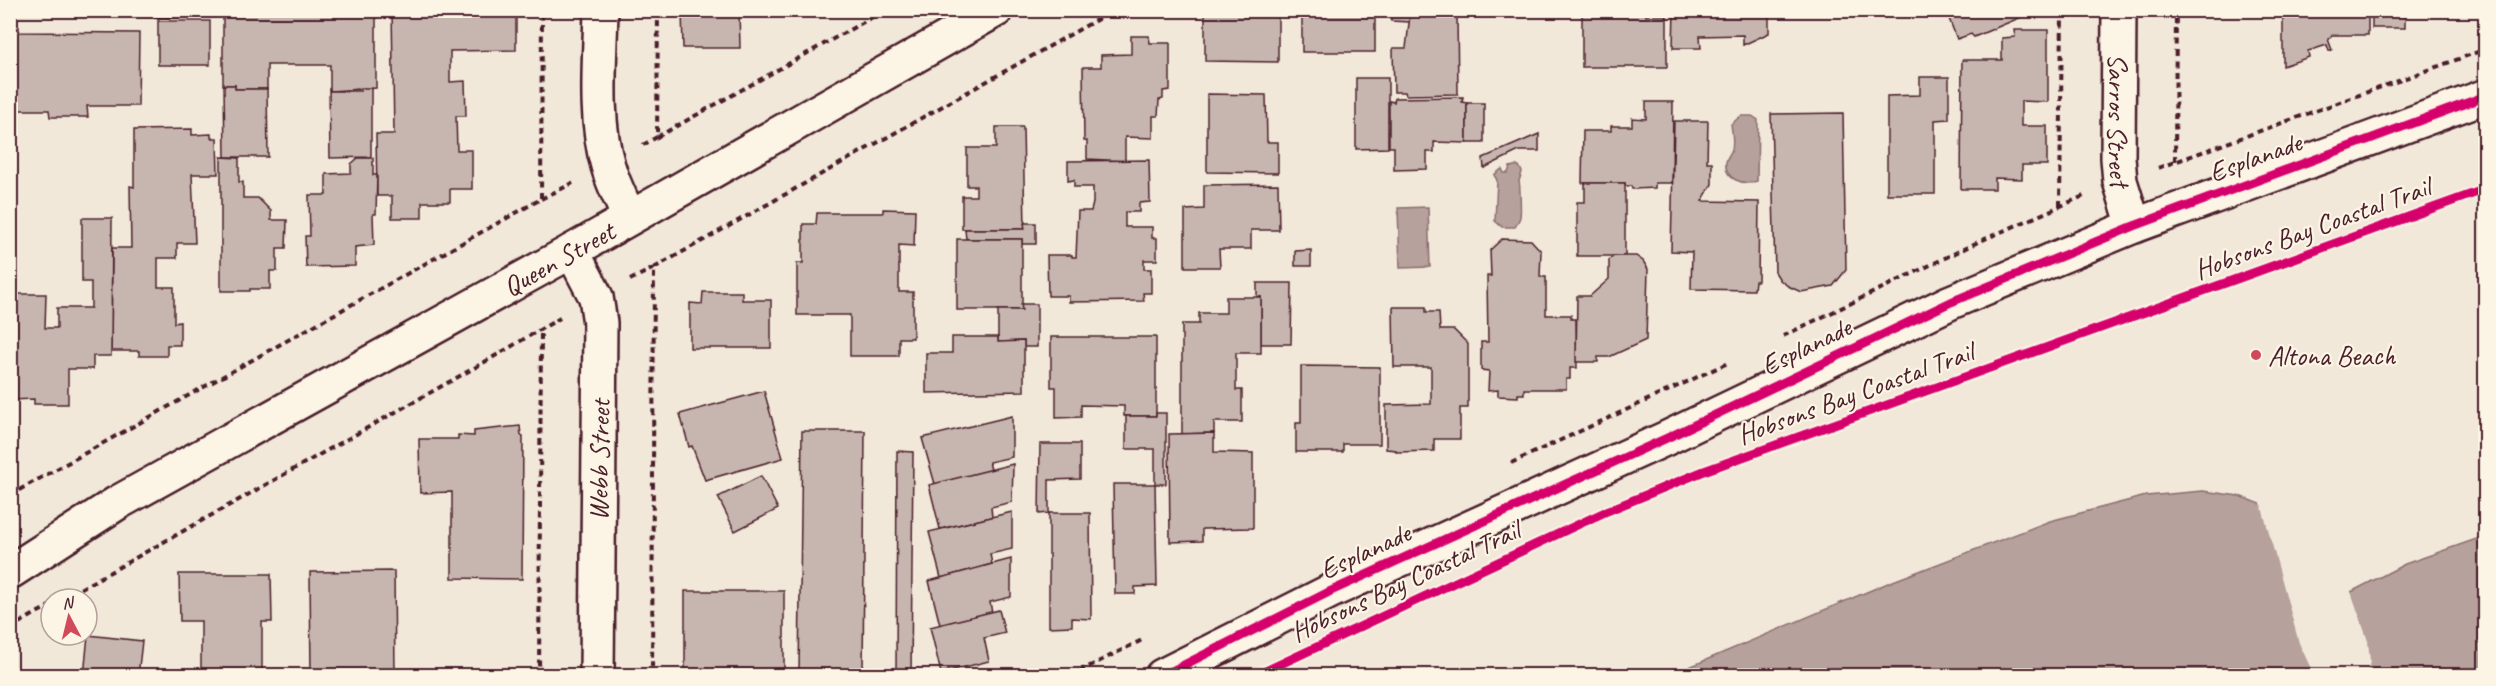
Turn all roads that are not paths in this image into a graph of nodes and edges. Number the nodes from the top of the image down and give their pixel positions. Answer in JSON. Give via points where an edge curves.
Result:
{"nodes":[{"id":1,"x":601,"y":10,"type":"edge"},
{"id":2,"x":996,"y":10,"type":"edge"},
{"id":3,"x":2119,"y":10,"type":"edge"},
{"id":4,"x":2486,"y":96,"type":"edge"},
{"id":5,"x":629,"y":217,"type":"junction"},
{"id":6,"x":2134,"y":226,"type":"junction"},
{"id":7,"x":572,"y":251,"type":"junction"},
{"id":8,"x":117,"y":503,"type":"junction"},
{"id":9,"x":10,"y":550,"type":"edge"},
{"id":10,"x":10,"y":572,"type":"edge"},
{"id":11,"x":597,"y":675,"type":"edge"},
{"id":12,"x":1162,"y":675,"type":"edge"}],
"edges":[{"from":1,"to":5,"type":"street","via":[[604,148]]},
{"from":2,"to":5,"type":"street","name":"Queen Street"},
{"from":3,"to":6,"type":"street","name":"Sarros Street","via":[[2118,158],[2120,181]]},
{"from":4,"to":6,"type":"street","name":"Esplanade"},
{"from":5,"to":7,"type":"street","name":"Queen Street"},
{"from":6,"to":12,"type":"street","name":"Esplanade","via":[[1951,302],[1667,438],[1331,591]]},
{"from":7,"to":8,"type":"street","name":"Queen Street"},
{"from":7,"to":11,"type":"street","name":"Webb Street","via":[[596,297],[600,323]]},
{"from":8,"to":9,"type":"street","name":"Queen Street"},
{"from":8,"to":10,"type":"street","name":"Queen Street"}]}
